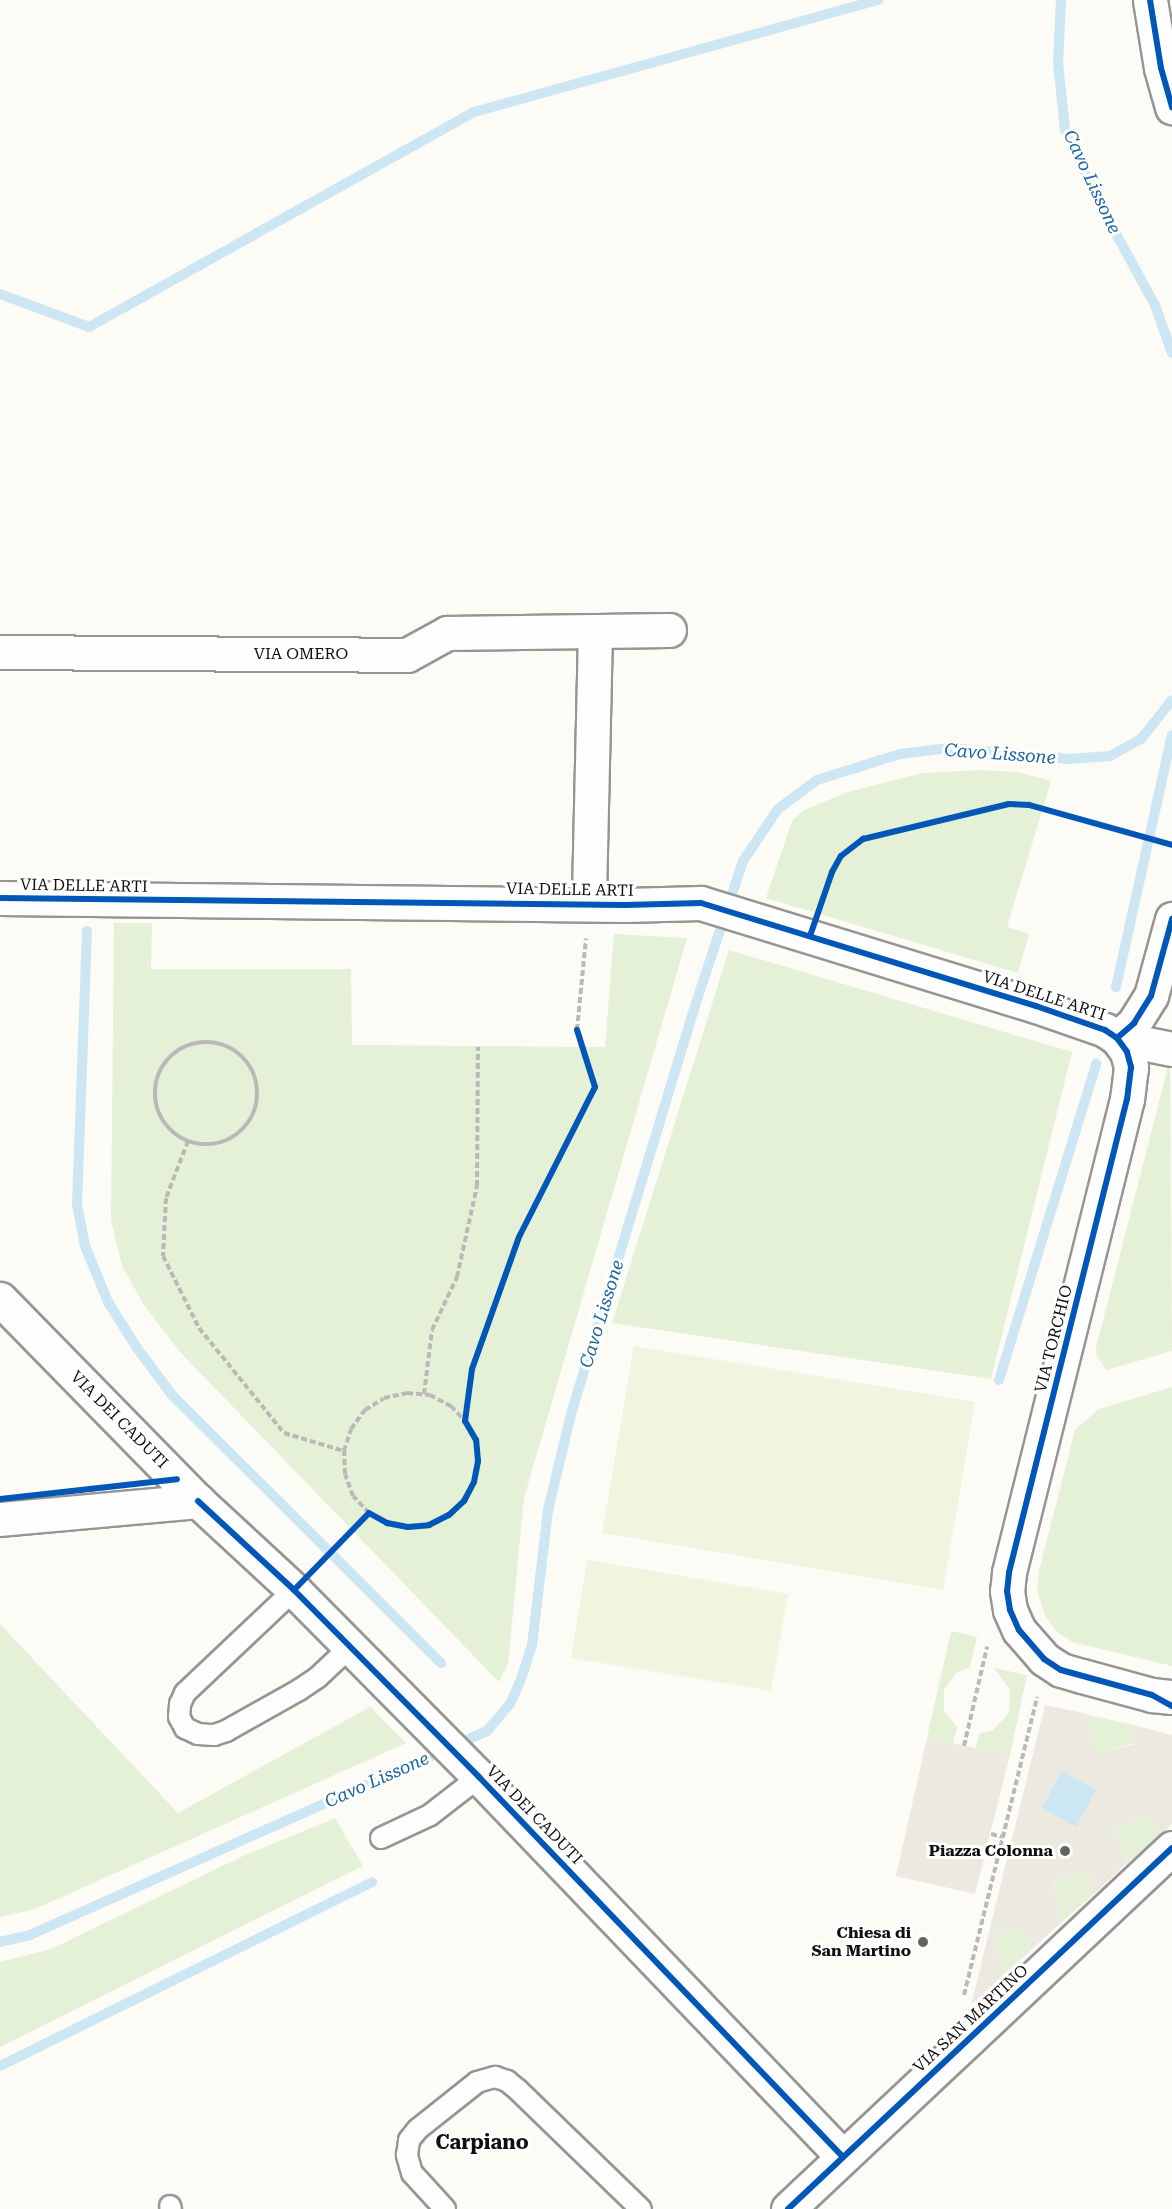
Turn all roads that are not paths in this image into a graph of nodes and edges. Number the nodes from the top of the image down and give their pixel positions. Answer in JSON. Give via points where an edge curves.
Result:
{"nodes":[{"id":1,"x":1150,"y":0,"type":"edge"},
{"id":2,"x":1172,"y":108,"type":"edge"},
{"id":3,"x":669,"y":630,"type":"dead end"},
{"id":4,"x":595,"y":631,"type":"junction"},
{"id":5,"x":0,"y":652,"type":"edge"},
{"id":6,"x":0,"y":898,"type":"edge"},
{"id":7,"x":589,"y":904,"type":"junction"},
{"id":8,"x":1172,"y":919,"type":"edge"},
{"id":9,"x":1117,"y":1038,"type":"junction"},
{"id":10,"x":1172,"y":1049,"type":"edge"},
{"id":11,"x":0,"y":1299,"type":"edge"},
{"id":12,"x":198,"y":1501,"type":"junction"},
{"id":13,"x":0,"y":1519,"type":"edge"},
{"id":14,"x":294,"y":1590,"type":"junction"},
{"id":15,"x":350,"y":1647,"type":"junction"},
{"id":16,"x":1165,"y":1699,"type":"edge"},
{"id":17,"x":473,"y":1771,"type":"junction"},
{"id":18,"x":381,"y":1838,"type":"dead end"},
{"id":19,"x":1172,"y":1848,"type":"edge"},
{"id":20,"x":843,"y":2157,"type":"junction"},
{"id":21,"x":445,"y":2209,"type":"edge"},
{"id":22,"x":641,"y":2209,"type":"edge"},
{"id":23,"x":788,"y":2209,"type":"edge"}],
"edges":[{"from":1,"to":2,"type":"street"},
{"from":3,"to":4,"type":"street","name":"VIA OMERO"},
{"from":4,"to":5,"type":"street","name":"VIA OMERO","via":[[447,633],[407,655]]},
{"from":4,"to":7,"type":"street"},
{"from":6,"to":7,"type":"street","name":"VIA DELLE ARTI"},
{"from":7,"to":9,"type":"street","name":"VIA DELLE ARTI","via":[[701,903],[1046,1009]]},
{"from":8,"to":9,"type":"street","via":[[1151,996],[1134,1023]]},
{"from":9,"to":10,"type":"street","name":"VIA DELLE ARTI"},
{"from":9,"to":16,"type":"street","name":"VIA TORCHIO","via":[[1131,1067],[1127,1099],[1007,1591],[1010,1610],[1030,1645],[1044,1659],[1061,1670]]},
{"from":11,"to":12,"type":"street","name":"VIA DEI CADUTI"},
{"from":12,"to":13,"type":"street"},
{"from":12,"to":14,"type":"street","name":"VIA DEI CADUTI"},
{"from":14,"to":15,"type":"street","name":"VIA DEI CADUTI"},
{"from":14,"to":15,"type":"lane","via":[[184,1693],[179,1717],[185,1728],[198,1734],[226,1731],[317,1678]]},
{"from":15,"to":17,"type":"street","name":"VIA DEI CADUTI"},
{"from":17,"to":18,"type":"lane","via":[[430,1815]]},
{"from":17,"to":20,"type":"street","name":"VIA DEI CADUTI"},
{"from":19,"to":20,"type":"street","name":"VIA SAN MARTINO"},
{"from":20,"to":23,"type":"street","name":"VIA SAN MARTINO"},
{"from":21,"to":22,"type":"lane","via":[[412,2173],[407,2155],[410,2140],[418,2129],[477,2082],[495,2077],[518,2090]]}]}
